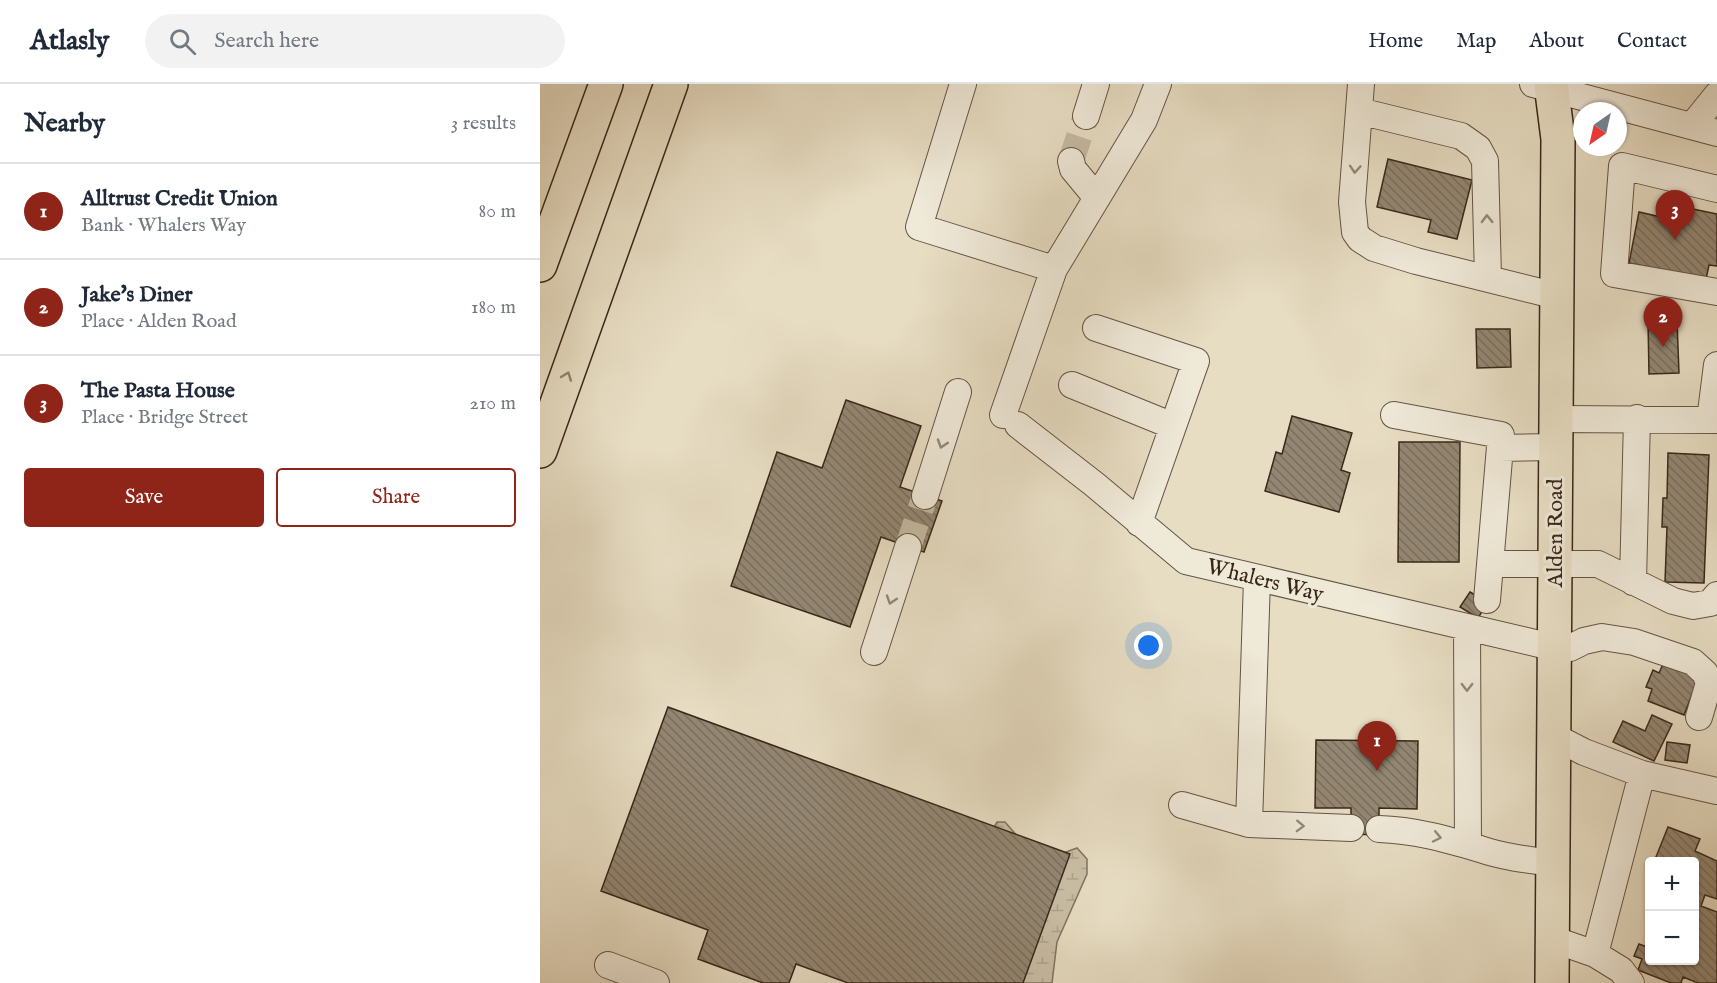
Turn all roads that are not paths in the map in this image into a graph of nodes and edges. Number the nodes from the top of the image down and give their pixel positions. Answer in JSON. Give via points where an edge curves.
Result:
{"nodes":[{"id":1,"x":581,"y":84,"type":"edge"},
{"id":2,"x":606,"y":84,"type":"edge"},
{"id":3,"x":671,"y":84,"type":"edge"},
{"id":4,"x":685,"y":84,"type":"edge"},
{"id":5,"x":963,"y":84,"type":"edge"},
{"id":6,"x":1096,"y":84,"type":"edge"},
{"id":7,"x":1158,"y":84,"type":"edge"},
{"id":8,"x":1361,"y":84,"type":"edge"},
{"id":9,"x":1546,"y":86,"type":"edge"},
{"id":10,"x":1717,"y":95,"type":"edge"},
{"id":11,"x":1359,"y":111,"type":"junction"},
{"id":12,"x":1086,"y":116,"type":"tunnel mouth"},
{"id":13,"x":1692,"y":126,"type":"junction"},
{"id":14,"x":1717,"y":133,"type":"edge"},
{"id":15,"x":1071,"y":161,"type":"dead end"},
{"id":16,"x":570,"y":181,"type":"junction"},
{"id":17,"x":1717,"y":189,"type":"edge"},
{"id":18,"x":1096,"y":198,"type":"junction"},
{"id":19,"x":624,"y":216,"type":"junction"},
{"id":20,"x":540,"y":265,"type":"edge"},
{"id":21,"x":1054,"y":269,"type":"junction"},
{"id":22,"x":1488,"y":278,"type":"junction"},
{"id":23,"x":1717,"y":292,"type":"edge"},
{"id":24,"x":1557,"y":296,"type":"junction"},
{"id":25,"x":1096,"y":328,"type":"dead end"},
{"id":26,"x":1717,"y":365,"type":"edge"},
{"id":27,"x":1072,"y":385,"type":"dead end"},
{"id":28,"x":958,"y":392,"type":"dead end"},
{"id":29,"x":1394,"y":415,"type":"dead end"},
{"id":30,"x":1637,"y":418,"type":"junction"},
{"id":31,"x":1713,"y":420,"type":"edge"},
{"id":32,"x":1173,"y":426,"type":"junction"},
{"id":33,"x":1556,"y":433,"type":"junction"},
{"id":34,"x":1500,"y":448,"type":"junction"},
{"id":35,"x":540,"y":451,"type":"edge"},
{"id":36,"x":925,"y":495,"type":"tunnel mouth"},
{"id":37,"x":1139,"y":523,"type":"junction"},
{"id":38,"x":908,"y":547,"type":"tunnel mouth"},
{"id":39,"x":1556,"y":563,"type":"junction"},
{"id":40,"x":1490,"y":564,"type":"junction"},
{"id":41,"x":1257,"y":579,"type":"junction"},
{"id":42,"x":1633,"y":582,"type":"junction"},
{"id":43,"x":1717,"y":594,"type":"edge"},
{"id":44,"x":1487,"y":600,"type":"dead end"},
{"id":45,"x":1467,"y":628,"type":"junction"},
{"id":46,"x":1556,"y":648,"type":"junction"},
{"id":47,"x":874,"y":652,"type":"dead end"},
{"id":48,"x":1699,"y":717,"type":"dead end"},
{"id":49,"x":1555,"y":737,"type":"junction"},
{"id":50,"x":1642,"y":774,"type":"junction"},
{"id":51,"x":1717,"y":791,"type":"edge"},
{"id":52,"x":1182,"y":805,"type":"dead end"},
{"id":53,"x":1249,"y":824,"type":"junction"},
{"id":54,"x":1351,"y":828,"type":"dead end"},
{"id":55,"x":1379,"y":829,"type":"dead end"},
{"id":56,"x":1468,"y":845,"type":"junction"},
{"id":57,"x":1553,"y":863,"type":"junction"},
{"id":58,"x":1552,"y":939,"type":"junction"},
{"id":59,"x":1595,"y":954,"type":"junction"},
{"id":60,"x":608,"y":965,"type":"dead end"},
{"id":61,"x":656,"y":983,"type":"edge"},
{"id":62,"x":1552,"y":983,"type":"edge"},
{"id":63,"x":1631,"y":983,"type":"edge"}],
"edges":[{"from":1,"to":16,"type":"main road"},
{"from":2,"to":16,"type":"main road"},
{"from":3,"to":19,"type":"main road"},
{"from":4,"to":19,"type":"main road"},
{"from":5,"to":21,"type":"street","via":[[920,227]]},
{"from":6,"to":12,"type":"street"},
{"from":7,"to":18,"type":"street","via":[[1144,120]]},
{"from":8,"to":11,"type":"street"},
{"from":9,"to":13,"type":"street"},
{"from":9,"to":24,"type":"main road","name":"Alden Road","via":[[1558,139]]},
{"from":10,"to":13,"type":"street"},
{"from":22,"to":11,"type":"street","one_way":true,"via":[[1485,161],[1478,148],[1461,136]]},
{"from":11,"to":22,"type":"street","one_way":true,"via":[[1352,202],[1355,232],[1360,239],[1395,255]]},
{"from":13,"to":14,"type":"street"},
{"from":15,"to":18,"type":"street"},
{"from":16,"to":20,"type":"main road"},
{"from":17,"to":23,"type":"street","via":[[1622,166],[1614,274]]},
{"from":18,"to":21,"type":"street"},
{"from":35,"to":19,"type":"main road","one_way":true},
{"from":21,"to":37,"type":"street","name":"Whalers Way","via":[[1011,420]]},
{"from":22,"to":24,"type":"street"},
{"from":24,"to":33,"type":"main road","name":"Alden Road"},
{"from":25,"to":32,"type":"street","via":[[1196,361]]},
{"from":26,"to":31,"type":"street"},
{"from":27,"to":32,"type":"street"},
{"from":28,"to":36,"type":"street","one_way":true},
{"from":29,"to":34,"type":"street","via":[[1501,435]]},
{"from":30,"to":31,"type":"street"},
{"from":30,"to":33,"type":"street"},
{"from":30,"to":42,"type":"street"},
{"from":32,"to":37,"type":"street"},
{"from":33,"to":34,"type":"street"},
{"from":33,"to":39,"type":"main road","name":"Alden Road"},
{"from":34,"to":40,"type":"street"},
{"from":37,"to":41,"type":"street","name":"Whalers Way","via":[[1186,561]]},
{"from":38,"to":47,"type":"street","one_way":true},
{"from":39,"to":40,"type":"street"},
{"from":39,"to":42,"type":"street","via":[[1598,564]]},
{"from":39,"to":46,"type":"main road","name":"Alden Road"},
{"from":40,"to":44,"type":"street"},
{"from":41,"to":45,"type":"street","name":"Whalers Way"},
{"from":41,"to":53,"type":"street"},
{"from":42,"to":43,"type":"street","via":[[1673,601],[1694,606],[1710,603]]},
{"from":45,"to":46,"type":"street","name":"Whalers Way"},
{"from":45,"to":56,"type":"street","one_way":true},
{"from":46,"to":48,"type":"street","via":[[1570,648],[1602,637],[1634,642],[1694,663],[1709,683]]},
{"from":46,"to":49,"type":"main road","name":"Alden Road"},
{"from":49,"to":50,"type":"street"},
{"from":49,"to":57,"type":"main road","name":"Alden Road"},
{"from":50,"to":51,"type":"street"},
{"from":50,"to":59,"type":"street"},
{"from":52,"to":53,"type":"street"},
{"from":53,"to":54,"type":"street","one_way":true},
{"from":55,"to":56,"type":"street","one_way":true,"via":[[1404,830]]},
{"from":56,"to":57,"type":"street"},
{"from":57,"to":58,"type":"main road","name":"Alden Road"},
{"from":58,"to":59,"type":"street"},
{"from":58,"to":62,"type":"main road","name":"Alden Road"},
{"from":59,"to":63,"type":"street","via":[[1621,970]]},
{"from":60,"to":61,"type":"street"}]}
